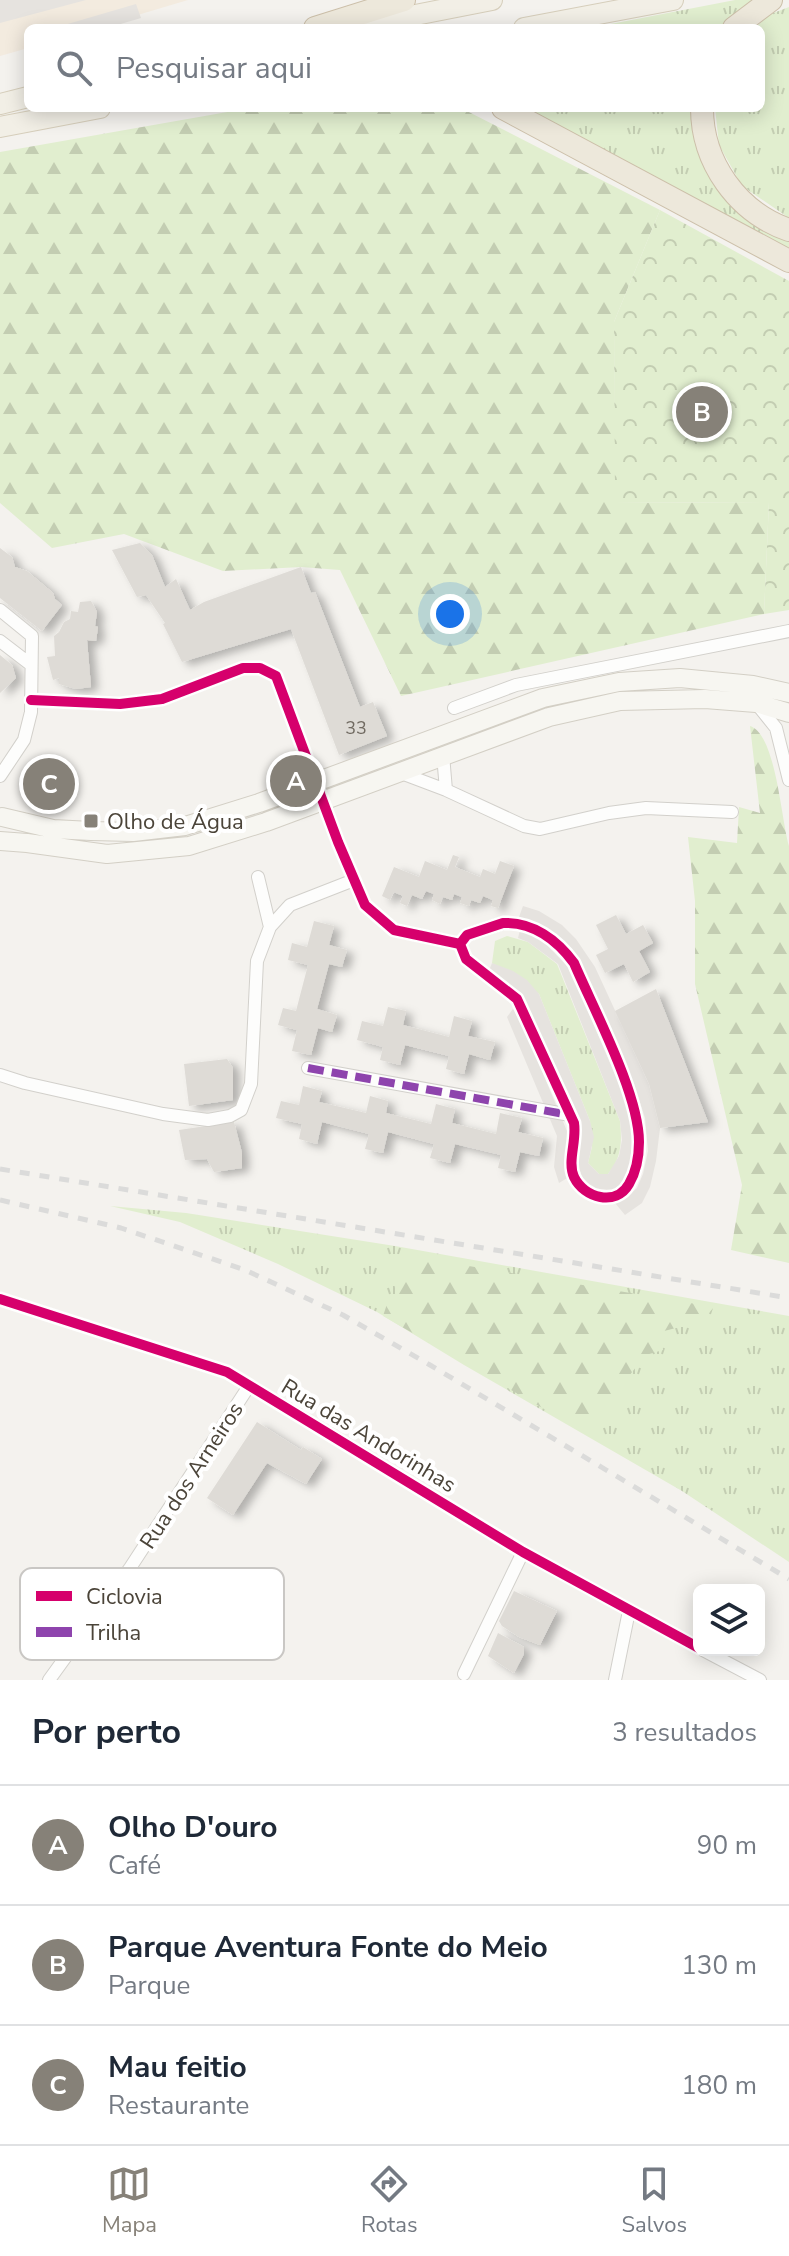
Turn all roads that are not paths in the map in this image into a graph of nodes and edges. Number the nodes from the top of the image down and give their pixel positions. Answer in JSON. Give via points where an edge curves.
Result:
{"nodes":[{"id":1,"x":404,"y":0,"type":"edge"},
{"id":2,"x":492,"y":0,"type":"edge"},
{"id":3,"x":673,"y":0,"type":"edge"},
{"id":4,"x":771,"y":0,"type":"edge"},
{"id":5,"x":328,"y":24,"type":"edge"},
{"id":6,"x":369,"y":24,"type":"edge"},
{"id":7,"x":545,"y":24,"type":"edge"},
{"id":8,"x":738,"y":24,"type":"edge"},
{"id":9,"x":24,"y":98,"type":"edge"},
{"id":10,"x":0,"y":104,"type":"edge"},
{"id":11,"x":79,"y":112,"type":"edge"},
{"id":12,"x":510,"y":112,"type":"edge"},
{"id":13,"x":702,"y":112,"type":"edge"},
{"id":14,"x":0,"y":127,"type":"edge"},
{"id":15,"x":789,"y":230,"type":"edge"},
{"id":16,"x":789,"y":261,"type":"edge"},
{"id":17,"x":0,"y":610,"type":"edge"},
{"id":18,"x":789,"y":631,"type":"edge"},
{"id":19,"x":0,"y":641,"type":"edge"},
{"id":20,"x":30,"y":664,"type":"junction"},
{"id":21,"x":785,"y":690,"type":"edge"},
{"id":22,"x":31,"y":700,"type":"junction"},
{"id":23,"x":756,"y":703,"type":"junction"},
{"id":24,"x":454,"y":708,"type":"dead end"},
{"id":25,"x":789,"y":713,"type":"edge"},
{"id":26,"x":443,"y":755,"type":"junction"},
{"id":27,"x":399,"y":772,"type":"junction"},
{"id":28,"x":312,"y":774,"type":"junction"},
{"id":29,"x":0,"y":776,"type":"edge"},
{"id":30,"x":789,"y":780,"type":"edge"},
{"id":31,"x":446,"y":790,"type":"junction"},
{"id":32,"x":322,"y":800,"type":"junction"},
{"id":33,"x":732,"y":812,"type":"dead end"},
{"id":34,"x":1,"y":814,"type":"edge"},
{"id":35,"x":0,"y":840,"type":"edge"},
{"id":36,"x":258,"y":877,"type":"dead end"},
{"id":37,"x":354,"y":880,"type":"junction"},
{"id":38,"x":270,"y":927,"type":"junction"},
{"id":39,"x":460,"y":944,"type":"junction"},
{"id":40,"x":308,"y":1068,"type":"dead end"},
{"id":41,"x":0,"y":1075,"type":"edge"},
{"id":42,"x":570,"y":1115,"type":"junction"},
{"id":43,"x":0,"y":1299,"type":"edge"},
{"id":44,"x":249,"y":1386,"type":"junction"},
{"id":45,"x":523,"y":1552,"type":"junction"},
{"id":46,"x":130,"y":1568,"type":"edge"},
{"id":47,"x":629,"y":1611,"type":"junction"},
{"id":48,"x":693,"y":1645,"type":"edge"},
{"id":49,"x":714,"y":1656,"type":"edge"},
{"id":50,"x":63,"y":1660,"type":"edge"},
{"id":51,"x":464,"y":1674,"type":"dead end"},
{"id":52,"x":49,"y":1680,"type":"edge"},
{"id":53,"x":615,"y":1680,"type":"edge"},
{"id":54,"x":760,"y":1680,"type":"edge"}],
"edges":[{"from":1,"to":5,"type":"highway"},
{"from":2,"to":6,"type":"main road"},
{"from":3,"to":7,"type":"main road"},
{"from":4,"to":8,"type":"highway"},
{"from":9,"to":10,"type":"main road"},
{"from":11,"to":14,"type":"main road"},
{"from":12,"to":16,"type":"highway"},
{"from":13,"to":15,"type":"highway","via":[[705,138],[726,182],[753,211]]},
{"from":17,"to":20,"type":"street","via":[[32,636]]},
{"from":18,"to":24,"type":"street","via":[[516,685]]},
{"from":19,"to":20,"type":"street"},
{"from":20,"to":22,"type":"street"},
{"from":21,"to":28,"type":"main road","via":[[680,678],[619,682],[543,698]]},
{"from":22,"to":28,"type":"street","via":[[120,704],[162,699],[243,668],[260,668],[276,676]]},
{"from":22,"to":29,"type":"street","via":[[24,740]]},
{"from":23,"to":25,"type":"main road"},
{"from":23,"to":26,"type":"main road","via":[[620,701],[549,717]]},
{"from":23,"to":30,"type":"street","via":[[776,728]]},
{"from":26,"to":27,"type":"main road"},
{"from":26,"to":31,"type":"street"},
{"from":27,"to":31,"type":"street"},
{"from":27,"to":32,"type":"main road"},
{"from":28,"to":32,"type":"street"},
{"from":28,"to":34,"type":"main road","via":[[185,826],[78,831],[41,827]]},
{"from":31,"to":33,"type":"street","via":[[540,829],[646,808]]},
{"from":32,"to":35,"type":"main road","via":[[189,846],[107,854]]},
{"from":32,"to":37,"type":"street"},
{"from":34,"to":35,"type":"main road"},
{"from":36,"to":38,"type":"street"},
{"from":37,"to":38,"type":"street","via":[[290,905]]},
{"from":37,"to":39,"type":"street","via":[[365,905],[394,930]]},
{"from":38,"to":41,"type":"street","via":[[257,961],[251,1084],[241,1110],[208,1120],[163,1114]]},
{"from":39,"to":42,"type":"street","via":[[466,959],[517,999]]},
{"from":39,"to":42,"type":"street","via":[[486,927],[514,923],[547,936],[574,963],[629,1092],[639,1130],[639,1154],[623,1191],[600,1198],[579,1186],[571,1161],[576,1132]]},
{"from":40,"to":42,"type":"street"},
{"from":43,"to":44,"type":"street","name":"Rua das Andorinhas","via":[[227,1372]]},
{"from":44,"to":45,"type":"street","name":"Rua das Andorinhas"},
{"from":44,"to":46,"type":"street","name":"Rua dos Arneiros"},
{"from":45,"to":47,"type":"street","name":"Rua das Andorinhas"},
{"from":45,"to":51,"type":"street"},
{"from":47,"to":48,"type":"street","name":"Rua das Andorinhas"},
{"from":47,"to":53,"type":"street"},
{"from":49,"to":54,"type":"street","name":"Rua das Andorinhas"},
{"from":50,"to":52,"type":"street","name":"Rua dos Arneiros"}]}
